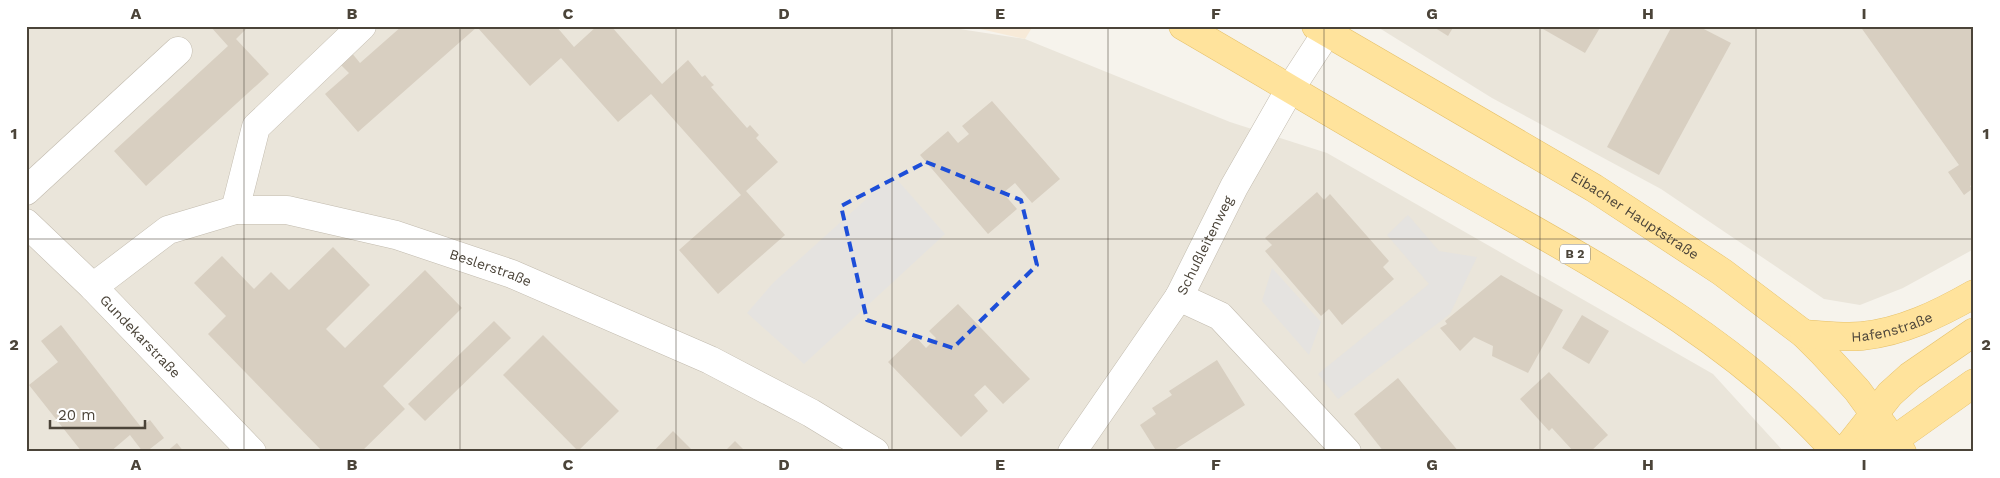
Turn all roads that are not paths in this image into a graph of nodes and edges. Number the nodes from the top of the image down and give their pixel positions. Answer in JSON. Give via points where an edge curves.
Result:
{"nodes":[{"id":1,"x":362,"y":26,"type":"edge"},
{"id":2,"x":1183,"y":26,"type":"edge"},
{"id":3,"x":1325,"y":28,"type":"edge"},
{"id":4,"x":178,"y":50,"type":"dead end"},
{"id":5,"x":1290,"y":89,"type":"junction"},
{"id":6,"x":26,"y":191,"type":"edge"},
{"id":7,"x":235,"y":210,"type":"junction"},
{"id":8,"x":26,"y":223,"type":"edge"},
{"id":9,"x":93,"y":288,"type":"junction"},
{"id":10,"x":1974,"y":294,"type":"edge"},
{"id":11,"x":1179,"y":297,"type":"junction"},
{"id":12,"x":1974,"y":332,"type":"edge"},
{"id":13,"x":1804,"y":334,"type":"junction"},
{"id":14,"x":1974,"y":383,"type":"edge"},
{"id":15,"x":1875,"y":413,"type":"junction"},
{"id":16,"x":1898,"y":446,"type":"edge"},
{"id":17,"x":252,"y":452,"type":"edge"},
{"id":18,"x":875,"y":452,"type":"edge"},
{"id":19,"x":1072,"y":452,"type":"edge"},
{"id":20,"x":1347,"y":452,"type":"edge"},
{"id":21,"x":1836,"y":452,"type":"edge"},
{"id":22,"x":1844,"y":452,"type":"edge"},
{"id":23,"x":1862,"y":452,"type":"edge"}],
"edges":[{"from":1,"to":7,"type":"street","via":[[256,127]]},
{"from":2,"to":5,"type":"main road","number":"B 2"},
{"from":3,"to":5,"type":"street","name":"Schußleitenweg"},
{"from":3,"to":13,"type":"main road","name":"Eibacher Hauptstraße","via":[[1632,211],[1722,272]]},
{"from":4,"to":6,"type":"street"},
{"from":5,"to":11,"type":"street","name":"Schußleitenweg","via":[[1234,187]]},
{"from":5,"to":21,"type":"main road","number":"B 2","via":[[1568,250],[1679,319],[1780,396]]},
{"from":7,"to":9,"type":"street","name":"Beslerstraße","via":[[168,230]]},
{"from":7,"to":18,"type":"street","name":"Beslerstraße","via":[[287,210],[396,235],[512,274],[710,360],[811,413]]},
{"from":8,"to":9,"type":"street","name":"Gundekarstraße"},
{"from":9,"to":17,"type":"street","name":"Gundekarstraße"},
{"from":10,"to":13,"type":"main road","name":"Hafenstraße","via":[[1926,319],[1890,331],[1861,336]]},
{"from":11,"to":19,"type":"street","name":"Schußleitenweg"},
{"from":11,"to":20,"type":"street","via":[[1220,316]]},
{"from":12,"to":15,"type":"main road","via":[[1910,376]]},
{"from":13,"to":15,"type":"main road","name":"Eibacher Hauptstraße"},
{"from":14,"to":16,"type":"main road"},
{"from":15,"to":16,"type":"main road","name":"Eibacher Hauptstraße"},
{"from":15,"to":22,"type":"main road"},
{"from":16,"to":23,"type":"main road"}]}
